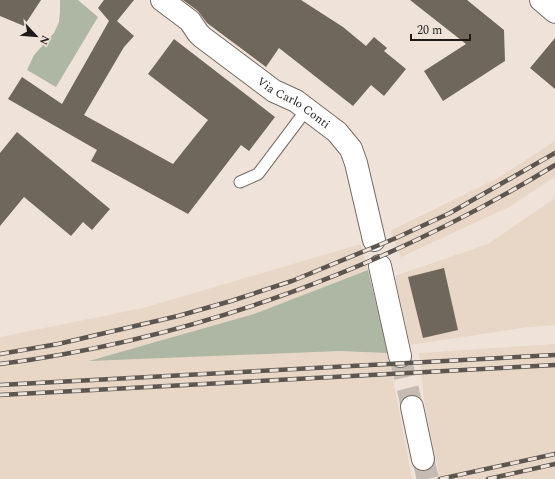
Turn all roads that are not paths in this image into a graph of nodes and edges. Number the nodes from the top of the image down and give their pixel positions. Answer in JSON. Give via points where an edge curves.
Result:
{"nodes":[{"id":1,"x":162,"y":0,"type":"edge"},
{"id":2,"x":540,"y":0,"type":"edge"},
{"id":3,"x":555,"y":12,"type":"edge"},
{"id":4,"x":307,"y":109,"type":"junction"},
{"id":5,"x":240,"y":182,"type":"dead end"},
{"id":6,"x":374,"y":240,"type":"dead end"},
{"id":7,"x":380,"y":266,"type":"dead end"},
{"id":8,"x":400,"y":356,"type":"tunnel mouth"},
{"id":9,"x":412,"y":407,"type":"tunnel mouth"},
{"id":10,"x":423,"y":459,"type":"tunnel mouth"}],
"edges":[{"from":1,"to":4,"type":"street","name":"Via Carlo Conti","via":[[190,21],[202,37],[277,93]]},
{"from":2,"to":3,"type":"street"},
{"from":4,"to":5,"type":"lane","via":[[258,174]]},
{"from":4,"to":6,"type":"street","name":"Via Carlo Conti","via":[[337,132],[353,153]]},
{"from":7,"to":8,"type":"street"},
{"from":9,"to":10,"type":"street"}]}
